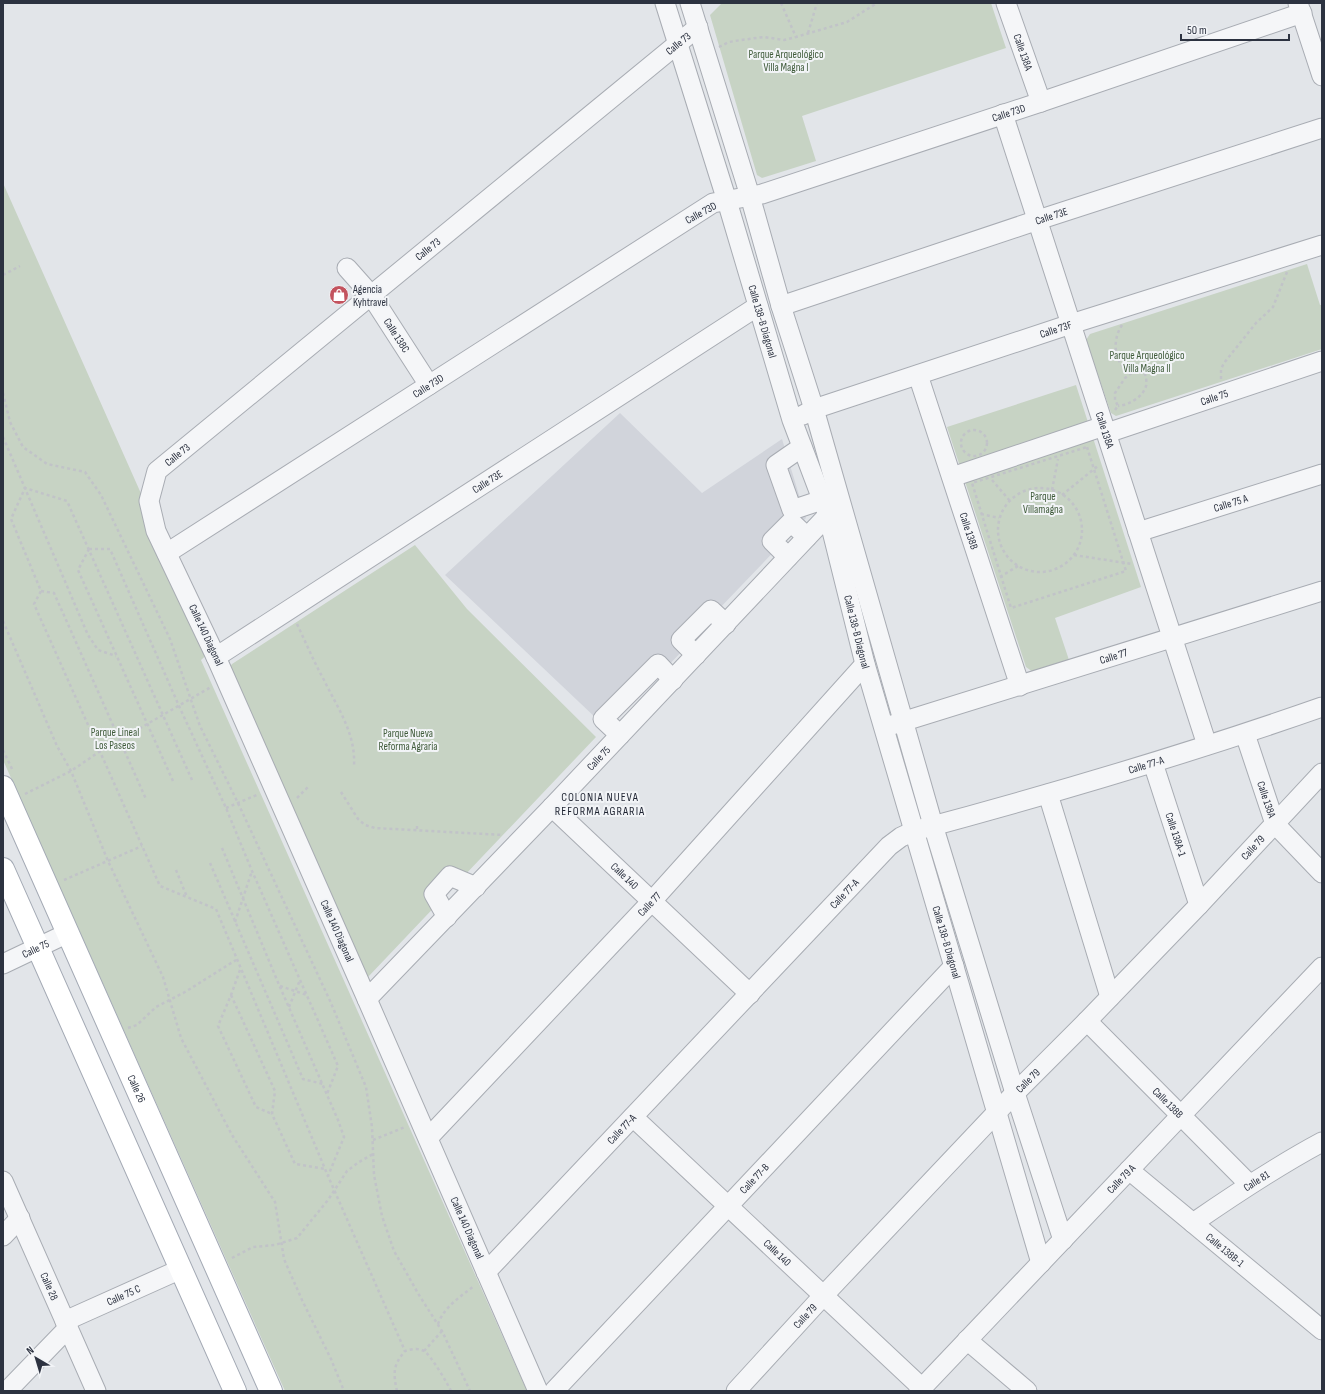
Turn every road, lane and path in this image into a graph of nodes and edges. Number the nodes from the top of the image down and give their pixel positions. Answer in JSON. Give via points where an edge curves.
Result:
{"nodes":[{"id":1,"x":665,"y":3,"type":"edge"},
{"id":2,"x":690,"y":3,"type":"edge"},
{"id":3,"x":781,"y":3,"type":"edge"},
{"id":4,"x":817,"y":3,"type":"edge"},
{"id":5,"x":877,"y":3,"type":"edge"},
{"id":6,"x":1006,"y":3,"type":"edge"},
{"id":7,"x":1300,"y":8,"type":"edge"},
{"id":8,"x":698,"y":28,"type":"junction"},
{"id":9,"x":808,"y":33,"type":"junction"},
{"id":10,"x":796,"y":37,"type":"junction"},
{"id":11,"x":677,"y":45,"type":"junction"},
{"id":12,"x":717,"y":48,"type":"dead end"},
{"id":13,"x":1322,"y":76,"type":"edge"},
{"id":14,"x":1041,"y":102,"type":"junction"},
{"id":15,"x":1003,"y":114,"type":"junction"},
{"id":16,"x":1322,"y":128,"type":"edge"},
{"id":17,"x":750,"y":196,"type":"junction"},
{"id":18,"x":727,"y":200,"type":"junction"},
{"id":19,"x":1038,"y":220,"type":"junction"},
{"id":20,"x":1322,"y":245,"type":"edge"},
{"id":21,"x":1289,"y":265,"type":"dead end"},
{"id":22,"x":20,"y":266,"type":"dead end"},
{"id":23,"x":347,"y":268,"type":"dead end"},
{"id":24,"x":3,"y":275,"type":"edge"},
{"id":25,"x":371,"y":295,"type":"junction"},
{"id":26,"x":758,"y":306,"type":"junction"},
{"id":27,"x":781,"y":306,"type":"junction"},
{"id":28,"x":1126,"y":321,"type":"dead end"},
{"id":29,"x":1071,"y":324,"type":"junction"},
{"id":30,"x":1322,"y":361,"type":"edge"},
{"id":31,"x":1131,"y":373,"type":"junction"},
{"id":32,"x":918,"y":375,"type":"junction"},
{"id":33,"x":1222,"y":383,"type":"dead end"},
{"id":34,"x":429,"y":385,"type":"junction"},
{"id":35,"x":3,"y":393,"type":"edge"},
{"id":36,"x":1118,"y":406,"type":"junction"},
{"id":37,"x":814,"y":409,"type":"junction"},
{"id":38,"x":792,"y":420,"type":"junction"},
{"id":39,"x":1107,"y":425,"type":"junction"},
{"id":40,"x":3,"y":437,"type":"edge"},
{"id":41,"x":802,"y":447,"type":"junction"},
{"id":42,"x":986,"y":448,"type":"joint"},
{"id":43,"x":1061,"y":448,"type":"junction"},
{"id":44,"x":1104,"y":462,"type":"dead end"},
{"id":45,"x":1094,"y":469,"type":"junction"},
{"id":46,"x":157,"y":471,"type":"joint"},
{"id":47,"x":1322,"y":474,"type":"edge"},
{"id":48,"x":952,"y":478,"type":"junction"},
{"id":49,"x":25,"y":488,"type":"junction"},
{"id":50,"x":1052,"y":490,"type":"junction"},
{"id":51,"x":1062,"y":495,"type":"junction"},
{"id":52,"x":825,"y":508,"type":"junction"},
{"id":53,"x":977,"y":513,"type":"dead end"},
{"id":54,"x":981,"y":514,"type":"junction"},
{"id":55,"x":999,"y":518,"type":"junction"},
{"id":56,"x":1138,"y":532,"type":"junction"},
{"id":57,"x":89,"y":549,"type":"junction"},
{"id":58,"x":167,"y":553,"type":"junction"},
{"id":59,"x":1073,"y":555,"type":"junction"},
{"id":60,"x":1123,"y":563,"type":"junction"},
{"id":61,"x":1137,"y":565,"type":"dead end"},
{"id":62,"x":1018,"y":566,"type":"junction"},
{"id":63,"x":1001,"y":576,"type":"junction"},
{"id":64,"x":995,"y":580,"type":"dead end"},
{"id":65,"x":41,"y":591,"type":"junction"},
{"id":66,"x":1322,"y":591,"type":"edge"},
{"id":67,"x":295,"y":620,"type":"dead end"},
{"id":68,"x":3,"y":621,"type":"edge"},
{"id":69,"x":1173,"y":638,"type":"junction"},
{"id":70,"x":116,"y":656,"type":"junction"},
{"id":71,"x":216,"y":657,"type":"junction"},
{"id":72,"x":864,"y":664,"type":"junction"},
{"id":73,"x":226,"y":679,"type":"junction"},
{"id":74,"x":1020,"y":686,"type":"junction"},
{"id":75,"x":191,"y":698,"type":"junction"},
{"id":76,"x":179,"y":706,"type":"junction"},
{"id":77,"x":1322,"y":707,"type":"edge"},
{"id":78,"x":163,"y":715,"type":"junction"},
{"id":79,"x":904,"y":722,"type":"junction"},
{"id":80,"x":147,"y":723,"type":"junction"},
{"id":81,"x":884,"y":728,"type":"junction"},
{"id":82,"x":1245,"y":734,"type":"junction"},
{"id":83,"x":120,"y":741,"type":"junction"},
{"id":84,"x":1207,"y":745,"type":"junction"},
{"id":85,"x":99,"y":752,"type":"junction"},
{"id":86,"x":1153,"y":763,"type":"junction"},
{"id":87,"x":354,"y":767,"type":"dead end"},
{"id":88,"x":71,"y":771,"type":"junction"},
{"id":89,"x":1322,"y":774,"type":"edge"},
{"id":90,"x":192,"y":780,"type":"dead end"},
{"id":91,"x":173,"y":781,"type":"dead end"},
{"id":92,"x":3,"y":787,"type":"edge"},
{"id":93,"x":274,"y":787,"type":"junction"},
{"id":94,"x":308,"y":787,"type":"dead end"},
{"id":95,"x":341,"y":792,"type":"dead end"},
{"id":96,"x":1048,"y":794,"type":"junction"},
{"id":97,"x":23,"y":796,"type":"dead end"},
{"id":98,"x":146,"y":799,"type":"dead end"},
{"id":99,"x":294,"y":801,"type":"dead end"},
{"id":100,"x":238,"y":803,"type":"junction"},
{"id":101,"x":552,"y":807,"type":"junction"},
{"id":102,"x":226,"y":808,"type":"junction"},
{"id":103,"x":1275,"y":824,"type":"junction"},
{"id":104,"x":417,"y":826,"type":"dead end"},
{"id":105,"x":933,"y":826,"type":"junction"},
{"id":106,"x":417,"y":830,"type":"junction"},
{"id":107,"x":914,"y":831,"type":"junction"},
{"id":108,"x":506,"y":835,"type":"dead end"},
{"id":109,"x":142,"y":846,"type":"junction"},
{"id":110,"x":222,"y":848,"type":"dead end"},
{"id":111,"x":108,"y":861,"type":"junction"},
{"id":112,"x":210,"y":863,"type":"dead end"},
{"id":113,"x":176,"y":870,"type":"dead end"},
{"id":114,"x":252,"y":871,"type":"junction"},
{"id":115,"x":1322,"y":873,"type":"edge"},
{"id":116,"x":61,"y":881,"type":"dead end"},
{"id":117,"x":6,"y":882,"type":"edge"},
{"id":118,"x":476,"y":887,"type":"junction"},
{"id":119,"x":243,"y":897,"type":"junction"},
{"id":120,"x":188,"y":898,"type":"junction"},
{"id":121,"x":652,"y":901,"type":"junction"},
{"id":122,"x":1199,"y":905,"type":"junction"},
{"id":123,"x":447,"y":917,"type":"junction"},
{"id":124,"x":235,"y":922,"type":"junction"},
{"id":125,"x":68,"y":933,"type":"junction"},
{"id":126,"x":38,"y":948,"type":"junction"},
{"id":127,"x":236,"y":960,"type":"junction"},
{"id":128,"x":3,"y":964,"type":"edge"},
{"id":129,"x":954,"y":966,"type":"junction"},
{"id":130,"x":1322,"y":967,"type":"edge"},
{"id":131,"x":241,"y":969,"type":"junction"},
{"id":132,"x":300,"y":980,"type":"junction"},
{"id":133,"x":280,"y":986,"type":"junction"},
{"id":134,"x":295,"y":992,"type":"junction"},
{"id":135,"x":750,"y":994,"type":"junction"},
{"id":136,"x":231,"y":995,"type":"junction"},
{"id":137,"x":307,"y":995,"type":"junction"},
{"id":138,"x":1110,"y":997,"type":"junction"},
{"id":139,"x":367,"y":999,"type":"junction"},
{"id":140,"x":170,"y":1000,"type":"junction"},
{"id":141,"x":289,"y":1007,"type":"junction"},
{"id":142,"x":1087,"y":1021,"type":"junction"},
{"id":143,"x":112,"y":1034,"type":"junction"},
{"id":144,"x":323,"y":1084,"type":"junction"},
{"id":145,"x":1015,"y":1093,"type":"junction"},
{"id":146,"x":327,"y":1094,"type":"junction"},
{"id":147,"x":996,"y":1113,"type":"junction"},
{"id":148,"x":272,"y":1114,"type":"junction"},
{"id":149,"x":1180,"y":1116,"type":"junction"},
{"id":150,"x":633,"y":1117,"type":"junction"},
{"id":151,"x":405,"y":1127,"type":"dead end"},
{"id":152,"x":428,"y":1138,"type":"junction"},
{"id":153,"x":373,"y":1140,"type":"junction"},
{"id":154,"x":1322,"y":1142,"type":"edge"},
{"id":155,"x":373,"y":1154,"type":"junction"},
{"id":156,"x":325,"y":1169,"type":"junction"},
{"id":157,"x":1129,"y":1170,"type":"junction"},
{"id":158,"x":328,"y":1176,"type":"junction"},
{"id":159,"x":3,"y":1181,"type":"edge"},
{"id":160,"x":1249,"y":1184,"type":"junction"},
{"id":161,"x":334,"y":1190,"type":"junction"},
{"id":162,"x":728,"y":1206,"type":"junction"},
{"id":163,"x":20,"y":1218,"type":"junction"},
{"id":164,"x":1193,"y":1223,"type":"junction"},
{"id":165,"x":3,"y":1236,"type":"edge"},
{"id":166,"x":1063,"y":1240,"type":"junction"},
{"id":167,"x":281,"y":1243,"type":"junction"},
{"id":168,"x":230,"y":1259,"type":"dead end"},
{"id":169,"x":1041,"y":1263,"type":"junction"},
{"id":170,"x":181,"y":1269,"type":"junction"},
{"id":171,"x":482,"y":1278,"type":"junction"},
{"id":172,"x":823,"y":1296,"type":"junction"},
{"id":173,"x":67,"y":1324,"type":"junction"},
{"id":174,"x":438,"y":1324,"type":"junction"},
{"id":175,"x":1322,"y":1330,"type":"edge"},
{"id":176,"x":442,"y":1331,"type":"junction"},
{"id":177,"x":967,"y":1340,"type":"junction"},
{"id":178,"x":405,"y":1351,"type":"junction"},
{"id":179,"x":424,"y":1351,"type":"junction"},
{"id":180,"x":920,"y":1390,"type":"edge"},
{"id":181,"x":7,"y":1391,"type":"edge"},
{"id":182,"x":96,"y":1391,"type":"edge"},
{"id":183,"x":236,"y":1391,"type":"edge"},
{"id":184,"x":271,"y":1391,"type":"edge"},
{"id":185,"x":344,"y":1391,"type":"edge"},
{"id":186,"x":397,"y":1391,"type":"edge"},
{"id":187,"x":451,"y":1391,"type":"edge"},
{"id":188,"x":470,"y":1391,"type":"edge"},
{"id":189,"x":538,"y":1391,"type":"edge"},
{"id":190,"x":554,"y":1391,"type":"edge"},
{"id":191,"x":736,"y":1391,"type":"edge"},
{"id":192,"x":1027,"y":1391,"type":"edge"}],
"edges":[{"from":1,"to":11,"type":"street","name":"Calle 138-B Diagonal"},
{"from":2,"to":8,"type":"street","name":"Calle 138-B Diagonal"},
{"from":3,"to":10,"type":"path"},
{"from":4,"to":9,"type":"path"},
{"from":5,"to":9,"type":"path","via":[[847,22]]},
{"from":6,"to":14,"type":"street","name":"Calle 138A"},
{"from":7,"to":13,"type":"street"},
{"from":7,"to":14,"type":"street","name":"Calle 73D"},
{"from":8,"to":11,"type":"street","name":"Calle 73"},
{"from":8,"to":17,"type":"street","name":"Calle 138-B Diagonal"},
{"from":9,"to":10,"type":"path"},
{"from":10,"to":12,"type":"path","via":[[784,40],[764,37],[741,40]]},
{"from":11,"to":18,"type":"street","name":"Calle 138-B Diagonal"},
{"from":11,"to":25,"type":"street","name":"Calle 73"},
{"from":14,"to":15,"type":"street","name":"Calle 73D"},
{"from":15,"to":17,"type":"street","name":"Calle 73D"},
{"from":15,"to":19,"type":"street","name":"Calle 138A"},
{"from":16,"to":19,"type":"street","name":"Calle 73E"},
{"from":17,"to":18,"type":"street","name":"Calle 73D"},
{"from":17,"to":27,"type":"street","name":"Calle 138-B Diagonal"},
{"from":18,"to":26,"type":"street","name":"Calle 138-B Diagonal"},
{"from":18,"to":34,"type":"street","name":"Calle 73D","via":[[714,203]]},
{"from":19,"to":27,"type":"street","name":"Calle 73E"},
{"from":19,"to":29,"type":"street","name":"Calle 138A"},
{"from":20,"to":29,"type":"street","name":"Calle 73F"},
{"from":21,"to":33,"type":"path","via":[[1273,307],[1256,323],[1221,369]]},
{"from":22,"to":24,"type":"path"},
{"from":23,"to":25,"type":"street","name":"Calle 138C"},
{"from":25,"to":34,"type":"street","name":"Calle 138C"},
{"from":25,"to":46,"type":"street","name":"Calle 73"},
{"from":26,"to":38,"type":"street","name":"Calle 138-B Diagonal"},
{"from":26,"to":71,"type":"street","name":"Calle 73E"},
{"from":27,"to":37,"type":"street","name":"Calle 138-B Diagonal"},
{"from":28,"to":31,"type":"path","via":[[1117,334],[1116,348],[1121,364]]},
{"from":29,"to":32,"type":"street","name":"Calle 73F"},
{"from":29,"to":39,"type":"street","name":"Calle 138A"},
{"from":30,"to":39,"type":"street","name":"Calle 75"},
{"from":31,"to":36,"type":"path","via":[[1115,393]]},
{"from":31,"to":36,"type":"path","via":[[1142,370],[1146,376],[1146,386],[1140,396]]},
{"from":32,"to":37,"type":"street","name":"Calle 73F"},
{"from":32,"to":48,"type":"street","name":"Calle 138B"},
{"from":34,"to":58,"type":"street","name":"Calle 73D"},
{"from":35,"to":75,"type":"path","via":[[10,422],[23,447],[47,464],[85,472],[101,495],[170,639]]},
{"from":36,"to":39,"type":"path"},
{"from":37,"to":38,"type":"street","name":"Calle 73F"},
{"from":37,"to":79,"type":"street","name":"Calle 138-B Diagonal"},
{"from":38,"to":41,"type":"street","name":"Calle 138-B Diagonal"},
{"from":39,"to":43,"type":"street","name":"Calle 75"},
{"from":39,"to":56,"type":"street","name":"Calle 138A"},
{"from":40,"to":49,"type":"path"},
{"from":41,"to":52,"type":"street","name":"Calle 138-B Diagonal"},
{"from":41,"to":52,"type":"street","via":[[776,465],[792,510]]},
{"from":42,"to":42,"type":"path","via":[[980,454],[971,456],[962,448],[961,440],[966,433],[978,430],[986,440]]},
{"from":43,"to":45,"type":"path","via":[[1087,447]]},
{"from":43,"to":48,"type":"street","name":"Calle 75"},
{"from":43,"to":50,"type":"path"},
{"from":43,"to":54,"type":"path","via":[[972,483]]},
{"from":44,"to":45,"type":"path"},
{"from":45,"to":51,"type":"path"},
{"from":45,"to":60,"type":"path"},
{"from":46,"to":58,"type":"street","name":"Calle 140 Diagonal","via":[[149,501],[156,531]]},
{"from":47,"to":56,"type":"street","name":"Calle 75 A"},
{"from":48,"to":74,"type":"street","name":"Calle 138B"},
{"from":49,"to":57,"type":"path","via":[[67,501]]},
{"from":49,"to":65,"type":"path","via":[[11,519]]},
{"from":49,"to":70,"type":"path","via":[[88,635],[98,650]]},
{"from":50,"to":51,"type":"path"},
{"from":50,"to":55,"type":"path","via":[[1028,490],[1015,496],[1005,506]]},
{"from":51,"to":59,"type":"path","via":[[1077,509],[1082,523],[1082,537]]},
{"from":52,"to":72,"type":"street","name":"Calle 138-B Diagonal"},
{"from":52,"to":101,"type":"street","name":"Calle 75","via":[[807,537],[788,558]]},
{"from":53,"to":54,"type":"path"},
{"from":54,"to":55,"type":"path"},
{"from":54,"to":63,"type":"path"},
{"from":55,"to":62,"type":"path","via":[[1000,545],[1007,557]]},
{"from":56,"to":69,"type":"street","name":"Calle 138A"},
{"from":57,"to":70,"type":"path","via":[[78,570]]},
{"from":57,"to":76,"type":"path","via":[[110,549]]},
{"from":57,"to":78,"type":"path"},
{"from":58,"to":71,"type":"street","name":"Calle 140 Diagonal"},
{"from":59,"to":60,"type":"path"},
{"from":59,"to":62,"type":"path","via":[[1068,562],[1056,569],[1043,572],[1029,571]]},
{"from":60,"to":61,"type":"path"},
{"from":60,"to":63,"type":"path","via":[[1126,571],[1011,608]]},
{"from":62,"to":63,"type":"path"},
{"from":63,"to":64,"type":"path"},
{"from":65,"to":83,"type":"path","via":[[54,593]]},
{"from":65,"to":85,"type":"path","via":[[34,604]]},
{"from":66,"to":69,"type":"street","name":"Calle 77"},
{"from":67,"to":87,"type":"path","via":[[348,727],[355,755]]},
{"from":68,"to":88,"type":"path","via":[[57,746]]},
{"from":69,"to":74,"type":"street","name":"Calle 77"},
{"from":69,"to":84,"type":"street","name":"Calle 138A"},
{"from":70,"to":80,"type":"path"},
{"from":71,"to":73,"type":"street","name":"Calle 140 Diagonal"},
{"from":72,"to":81,"type":"street","name":"Calle 138-B Diagonal"},
{"from":72,"to":121,"type":"street","name":"Calle 77"},
{"from":73,"to":75,"type":"path"},
{"from":73,"to":93,"type":"street","name":"Calle 140 Diagonal"},
{"from":74,"to":79,"type":"street","name":"Calle 77"},
{"from":75,"to":76,"type":"path"},
{"from":75,"to":100,"type":"path","via":[[200,726]]},
{"from":76,"to":78,"type":"path"},
{"from":76,"to":102,"type":"path"},
{"from":77,"to":82,"type":"street","name":"Calle 77-A"},
{"from":78,"to":80,"type":"path"},
{"from":78,"to":90,"type":"path"},
{"from":79,"to":81,"type":"street","name":"Calle 77"},
{"from":79,"to":105,"type":"street","name":"Calle 138-B Diagonal"},
{"from":80,"to":83,"type":"path"},
{"from":80,"to":91,"type":"path"},
{"from":81,"to":107,"type":"street","name":"Calle 138-B Diagonal"},
{"from":82,"to":84,"type":"street","name":"Calle 77-A"},
{"from":82,"to":103,"type":"street","name":"Calle 138A"},
{"from":83,"to":85,"type":"path"},
{"from":83,"to":98,"type":"path"},
{"from":84,"to":86,"type":"street","name":"Calle 77-A"},
{"from":85,"to":88,"type":"path"},
{"from":85,"to":109,"type":"path"},
{"from":86,"to":96,"type":"street","name":"Calle 77-A"},
{"from":86,"to":122,"type":"street","name":"Calle 138A-1"},
{"from":88,"to":97,"type":"path"},
{"from":88,"to":111,"type":"path"},
{"from":89,"to":103,"type":"street","name":"Calle 79"},
{"from":92,"to":125,"type":"main road","name":"Calle 26"},
{"from":93,"to":100,"type":"path"},
{"from":93,"to":139,"type":"street","name":"Calle 140 Diagonal"},
{"from":94,"to":99,"type":"path"},
{"from":95,"to":106,"type":"path","via":[[365,825],[375,828]]},
{"from":96,"to":105,"type":"street","name":"Calle 77-A"},
{"from":96,"to":138,"type":"street"},
{"from":100,"to":102,"type":"path"},
{"from":100,"to":153,"type":"path","via":[[331,1003],[366,1086]]},
{"from":101,"to":118,"type":"street","name":"Calle 75"},
{"from":101,"to":121,"type":"street","name":"Calle 140"},
{"from":102,"to":114,"type":"path"},
{"from":103,"to":115,"type":"street","name":"Calle 138A"},
{"from":103,"to":122,"type":"street","name":"Calle 79"},
{"from":104,"to":106,"type":"path"},
{"from":105,"to":107,"type":"street","name":"Calle 77-A"},
{"from":105,"to":145,"type":"street","name":"Calle 138-B Diagonal"},
{"from":106,"to":108,"type":"path"},
{"from":107,"to":129,"type":"street","name":"Calle 138-B Diagonal"},
{"from":107,"to":135,"type":"street","name":"Calle 77-A","via":[[900,837],[889,846]]},
{"from":109,"to":111,"type":"path"},
{"from":109,"to":120,"type":"path","via":[[160,886]]},
{"from":110,"to":119,"type":"path"},
{"from":111,"to":116,"type":"path"},
{"from":111,"to":140,"type":"path","via":[[163,977]]},
{"from":112,"to":124,"type":"path"},
{"from":113,"to":120,"type":"path"},
{"from":114,"to":119,"type":"path"},
{"from":114,"to":132,"type":"path"},
{"from":117,"to":126,"type":"main road"},
{"from":118,"to":123,"type":"street","name":"Calle 75"},
{"from":118,"to":123,"type":"street","via":[[450,876],[434,894]]},
{"from":119,"to":124,"type":"path"},
{"from":119,"to":133,"type":"path"},
{"from":120,"to":127,"type":"path","via":[[216,909]]},
{"from":121,"to":135,"type":"street","name":"Calle 140"},
{"from":121,"to":152,"type":"street","name":"Calle 77"},
{"from":122,"to":138,"type":"street","name":"Calle 79"},
{"from":123,"to":139,"type":"street","name":"Calle 75"},
{"from":124,"to":144,"type":"path","via":[[303,1079]]},
{"from":125,"to":126,"type":"street","name":"Calle 75"},
{"from":125,"to":143,"type":"main road","name":"Calle 26"},
{"from":126,"to":128,"type":"street","name":"Calle 75"},
{"from":126,"to":170,"type":"main road"},
{"from":127,"to":131,"type":"path"},
{"from":127,"to":140,"type":"path"},
{"from":129,"to":147,"type":"street","name":"Calle 138-B Diagonal"},
{"from":129,"to":162,"type":"street","name":"Calle 77-B"},
{"from":130,"to":149,"type":"street","name":"Calle 79 A"},
{"from":131,"to":136,"type":"path"},
{"from":131,"to":156,"type":"path"},
{"from":132,"to":134,"type":"path"},
{"from":132,"to":137,"type":"path"},
{"from":133,"to":134,"type":"path"},
{"from":133,"to":141,"type":"path"},
{"from":134,"to":137,"type":"path"},
{"from":134,"to":141,"type":"path"},
{"from":135,"to":150,"type":"street","name":"Calle 77-A"},
{"from":136,"to":148,"type":"path","via":[[275,1091]]},
{"from":136,"to":148,"type":"path","via":[[218,1026],[256,1107]]},
{"from":137,"to":146,"type":"path","via":[[338,1066]]},
{"from":138,"to":142,"type":"street","name":"Calle 79"},
{"from":139,"to":152,"type":"street","name":"Calle 140 Diagonal"},
{"from":140,"to":143,"type":"path","via":[[156,1007],[137,1025]]},
{"from":140,"to":167,"type":"path","via":[[181,1038],[232,1135],[275,1202]]},
{"from":141,"to":144,"type":"path"},
{"from":142,"to":145,"type":"street","name":"Calle 79"},
{"from":142,"to":149,"type":"street","name":"Calle 138B"},
{"from":143,"to":184,"type":"main road","name":"Calle 26"},
{"from":144,"to":146,"type":"path"},
{"from":145,"to":147,"type":"street","name":"Calle 79"},
{"from":145,"to":166,"type":"street","name":"Calle 138-B Diagonal"},
{"from":146,"to":158,"type":"path","via":[[344,1137]]},
{"from":147,"to":169,"type":"street","name":"Calle 138-B Diagonal"},
{"from":147,"to":172,"type":"street","name":"Calle 79"},
{"from":148,"to":156,"type":"path","via":[[295,1164]]},
{"from":149,"to":157,"type":"street","name":"Calle 79 A"},
{"from":149,"to":160,"type":"street","name":"Calle 138B"},
{"from":150,"to":162,"type":"street","name":"Calle 140"},
{"from":150,"to":171,"type":"street","name":"Calle 77-A"},
{"from":151,"to":153,"type":"path"},
{"from":152,"to":171,"type":"street","name":"Calle 140 Diagonal"},
{"from":153,"to":155,"type":"path"},
{"from":154,"to":160,"type":"street","name":"Calle 81"},
{"from":155,"to":161,"type":"path","via":[[347,1171]]},
{"from":155,"to":174,"type":"path","via":[[374,1175],[382,1216],[394,1251]]},
{"from":156,"to":158,"type":"path"},
{"from":157,"to":164,"type":"street","name":"Calle 138B-1"},
{"from":157,"to":166,"type":"street","name":"Calle 79 A"},
{"from":158,"to":161,"type":"path"},
{"from":159,"to":163,"type":"street","name":"Calle 28"},
{"from":160,"to":164,"type":"street","name":"Calle 81"},
{"from":161,"to":167,"type":"path","via":[[297,1238]]},
{"from":161,"to":178,"type":"path"},
{"from":162,"to":172,"type":"street","name":"Calle 140"},
{"from":162,"to":190,"type":"street","name":"Calle 77-B"},
{"from":163,"to":165,"type":"street"},
{"from":163,"to":173,"type":"street","name":"Calle 28"},
{"from":164,"to":175,"type":"street","name":"Calle 138B-1"},
{"from":166,"to":169,"type":"street","name":"Calle 79 A"},
{"from":167,"to":168,"type":"path","via":[[253,1246]]},
{"from":167,"to":185,"type":"path","via":[[284,1259]]},
{"from":169,"to":177,"type":"street","name":"Calle 79 A"},
{"from":170,"to":173,"type":"street","name":"Calle 75 C"},
{"from":170,"to":183,"type":"main road"},
{"from":171,"to":174,"type":"path","via":[[441,1315]]},
{"from":171,"to":189,"type":"street","name":"Calle 140 Diagonal"},
{"from":172,"to":180,"type":"street","name":"Calle 140"},
{"from":172,"to":191,"type":"street","name":"Calle 79"},
{"from":173,"to":181,"type":"street","name":"Calle 75 C"},
{"from":173,"to":182,"type":"street","name":"Calle 28"},
{"from":174,"to":176,"type":"path"},
{"from":176,"to":179,"type":"path"},
{"from":176,"to":188,"type":"path"},
{"from":177,"to":180,"type":"street","name":"Calle 79 A"},
{"from":177,"to":192,"type":"street"},
{"from":178,"to":179,"type":"path"},
{"from":178,"to":186,"type":"path","via":[[397,1360],[395,1369]]},
{"from":179,"to":187,"type":"path"}]}
